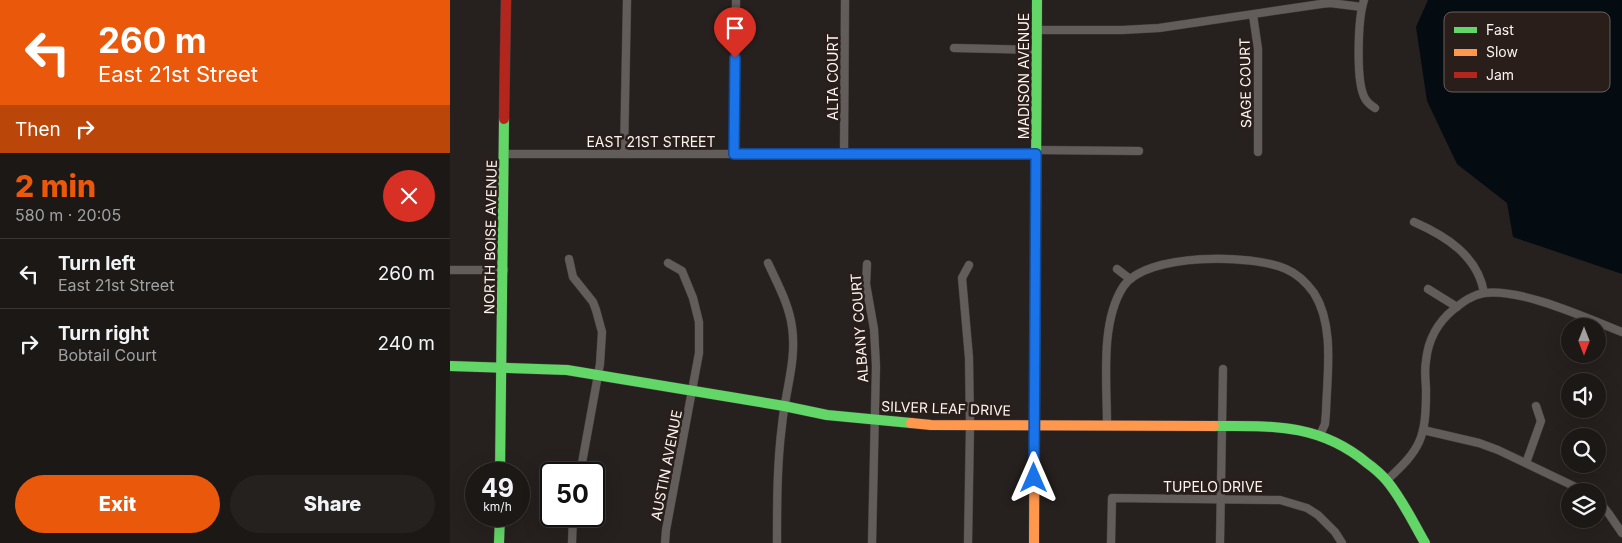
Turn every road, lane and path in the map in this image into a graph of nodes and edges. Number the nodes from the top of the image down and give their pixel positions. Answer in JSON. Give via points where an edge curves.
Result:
{"nodes":[{"id":1,"x":506,"y":0,"type":"edge"},
{"id":2,"x":627,"y":0,"type":"edge"},
{"id":3,"x":736,"y":0,"type":"edge"},
{"id":4,"x":845,"y":0,"type":"edge"},
{"id":5,"x":1037,"y":0,"type":"edge"},
{"id":6,"x":1363,"y":3,"type":"edge"},
{"id":7,"x":1253,"y":14,"type":"junction"},
{"id":8,"x":1037,"y":30,"type":"junction"},
{"id":9,"x":954,"y":48,"type":"dead end"},
{"id":10,"x":1037,"y":50,"type":"junction"},
{"id":11,"x":1374,"y":108,"type":"dead end"},
{"id":12,"x":1139,"y":151,"type":"dead end"},
{"id":13,"x":1036,"y":152,"type":"junction"},
{"id":14,"x":1258,"y":152,"type":"dead end"},
{"id":15,"x":505,"y":154,"type":"junction"},
{"id":16,"x":624,"y":154,"type":"junction"},
{"id":17,"x":734,"y":154,"type":"junction"},
{"id":18,"x":844,"y":154,"type":"junction"},
{"id":19,"x":1414,"y":222,"type":"dead end"},
{"id":20,"x":569,"y":259,"type":"dead end"},
{"id":21,"x":768,"y":262,"type":"dead end"},
{"id":22,"x":668,"y":263,"type":"dead end"},
{"id":23,"x":867,"y":264,"type":"dead end"},
{"id":24,"x":969,"y":265,"type":"dead end"},
{"id":25,"x":1118,"y":269,"type":"dead end"},
{"id":26,"x":450,"y":270,"type":"edge"},
{"id":27,"x":504,"y":270,"type":"junction"},
{"id":28,"x":1130,"y":279,"type":"junction"},
{"id":29,"x":1428,"y":289,"type":"dead end"},
{"id":30,"x":1484,"y":293,"type":"junction"},
{"id":31,"x":1457,"y":307,"type":"junction"},
{"id":32,"x":1622,"y":332,"type":"edge"},
{"id":33,"x":450,"y":366,"type":"edge"},
{"id":34,"x":502,"y":368,"type":"junction"},
{"id":35,"x":1223,"y":369,"type":"dead end"},
{"id":36,"x":598,"y":374,"type":"junction"},
{"id":37,"x":692,"y":392,"type":"junction"},
{"id":38,"x":784,"y":406,"type":"junction"},
{"id":39,"x":1536,"y":406,"type":"dead end"},
{"id":40,"x":874,"y":420,"type":"junction"},
{"id":41,"x":1107,"y":424,"type":"junction"},
{"id":42,"x":970,"y":425,"type":"junction"},
{"id":43,"x":1035,"y":425,"type":"junction"},
{"id":44,"x":1222,"y":426,"type":"junction"},
{"id":45,"x":1424,"y":430,"type":"junction"},
{"id":46,"x":1320,"y":436,"type":"junction"},
{"id":47,"x":500,"y":462,"type":"edge"},
{"id":48,"x":582,"y":462,"type":"edge"},
{"id":49,"x":1526,"y":463,"type":"junction"},
{"id":50,"x":1387,"y":480,"type":"junction"},
{"id":51,"x":1567,"y":483,"type":"edge"},
{"id":52,"x":1220,"y":499,"type":"junction"},
{"id":53,"x":1606,"y":509,"type":"edge"},
{"id":54,"x":500,"y":527,"type":"edge"},
{"id":55,"x":573,"y":527,"type":"edge"},
{"id":56,"x":1622,"y":533,"type":"edge"},
{"id":57,"x":499,"y":543,"type":"edge"},
{"id":58,"x":572,"y":543,"type":"edge"},
{"id":59,"x":665,"y":543,"type":"edge"},
{"id":60,"x":777,"y":543,"type":"edge"},
{"id":61,"x":872,"y":543,"type":"edge"},
{"id":62,"x":968,"y":543,"type":"edge"},
{"id":63,"x":1034,"y":543,"type":"edge"},
{"id":64,"x":1111,"y":543,"type":"edge"},
{"id":65,"x":1220,"y":543,"type":"edge"},
{"id":66,"x":1342,"y":543,"type":"edge"},
{"id":67,"x":1425,"y":543,"type":"edge"}],
"edges":[{"from":1,"to":15,"type":"street","name":"NORTH BOISE AVENUE"},
{"from":2,"to":16,"type":"street"},
{"from":3,"to":17,"type":"street"},
{"from":4,"to":18,"type":"street","name":"ALTA COURT"},
{"from":5,"to":8,"type":"street","name":"MADISON AVENUE"},
{"from":6,"to":7,"type":"street","via":[[1330,3]]},
{"from":6,"to":11,"type":"street","via":[[1358,76],[1365,100]]},
{"from":7,"to":8,"type":"street","via":[[1159,28]]},
{"from":7,"to":14,"type":"street","name":"SAGE COURT","via":[[1258,49]]},
{"from":8,"to":10,"type":"street","name":"MADISON AVENUE"},
{"from":9,"to":10,"type":"street"},
{"from":10,"to":13,"type":"street","name":"MADISON AVENUE"},
{"from":12,"to":13,"type":"street","name":"EAST 21ST STREET"},
{"from":13,"to":18,"type":"street","name":"EAST 21ST STREET"},
{"from":13,"to":43,"type":"street","name":"MADISON AVENUE"},
{"from":15,"to":16,"type":"street","name":"EAST 21ST STREET"},
{"from":15,"to":27,"type":"street","name":"NORTH BOISE AVENUE"},
{"from":16,"to":17,"type":"street","name":"EAST 21ST STREET"},
{"from":17,"to":18,"type":"street","name":"EAST 21ST STREET"},
{"from":19,"to":30,"type":"street","via":[[1432,230],[1465,253],[1478,272]]},
{"from":20,"to":36,"type":"street","via":[[573,277],[593,302],[601,326]]},
{"from":21,"to":38,"type":"street","via":[[792,327],[791,373]]},
{"from":22,"to":37,"type":"street","name":"AUSTIN AVENUE","via":[[682,271],[697,310],[699,353]]},
{"from":23,"to":40,"type":"street","name":"ALBANY COURT","via":[[866,284],[876,366]]},
{"from":24,"to":42,"type":"street","via":[[962,278],[969,358]]},
{"from":25,"to":28,"type":"street"},
{"from":26,"to":27,"type":"street"},
{"from":27,"to":34,"type":"street","name":"NORTH BOISE AVENUE"},
{"from":28,"to":41,"type":"street","via":[[1114,305],[1108,327]]},
{"from":28,"to":46,"type":"street","via":[[1164,264],[1189,260],[1247,260],[1275,265],[1303,280],[1320,305],[1327,337],[1326,412]]},
{"from":29,"to":31,"type":"street"},
{"from":30,"to":31,"type":"street","via":[[1465,300]]},
{"from":30,"to":32,"type":"street","via":[[1517,295]]},
{"from":31,"to":45,"type":"street","via":[[1440,323],[1430,345],[1426,361]]},
{"from":33,"to":34,"type":"street","name":"SILVER LEAF DRIVE"},
{"from":34,"to":36,"type":"street","name":"SILVER LEAF DRIVE","via":[[549,368]]},
{"from":34,"to":47,"type":"street","name":"NORTH BOISE AVENUE"},
{"from":35,"to":44,"type":"street"},
{"from":36,"to":37,"type":"street","name":"SILVER LEAF DRIVE"},
{"from":36,"to":48,"type":"street"},
{"from":37,"to":38,"type":"street","name":"SILVER LEAF DRIVE"},
{"from":37,"to":59,"type":"street","name":"AUSTIN AVENUE"},
{"from":38,"to":40,"type":"street","name":"SILVER LEAF DRIVE"},
{"from":38,"to":60,"type":"street","via":[[778,460]]},
{"from":39,"to":49,"type":"street","via":[[1541,421]]},
{"from":40,"to":42,"type":"street","name":"SILVER LEAF DRIVE"},
{"from":40,"to":61,"type":"street","name":"ALBANY COURT"},
{"from":41,"to":43,"type":"street","name":"SILVER LEAF DRIVE"},
{"from":41,"to":44,"type":"street","name":"SILVER LEAF DRIVE"},
{"from":42,"to":43,"type":"street","name":"SILVER LEAF DRIVE"},
{"from":42,"to":62,"type":"street"},
{"from":43,"to":63,"type":"street","name":"MADISON AVENUE"},
{"from":44,"to":46,"type":"street","name":"SILVER LEAF DRIVE","via":[[1277,426]]},
{"from":44,"to":52,"type":"street"},
{"from":45,"to":49,"type":"street","via":[[1479,443]]},
{"from":45,"to":50,"type":"street","via":[[1410,458]]},
{"from":46,"to":50,"type":"street","name":"SILVER LEAF DRIVE","via":[[1354,451]]},
{"from":49,"to":51,"type":"street"},
{"from":50,"to":67,"type":"street","name":"SILVER LEAF DRIVE"},
{"from":52,"to":64,"type":"street","name":"TUPELO DRIVE","via":[[1112,498]]},
{"from":52,"to":65,"type":"street"},
{"from":52,"to":66,"type":"street","name":"TUPELO DRIVE","via":[[1280,500],[1297,504],[1318,515]]},
{"from":53,"to":56,"type":"street"},
{"from":54,"to":57,"type":"street"},
{"from":55,"to":58,"type":"street"}]}
